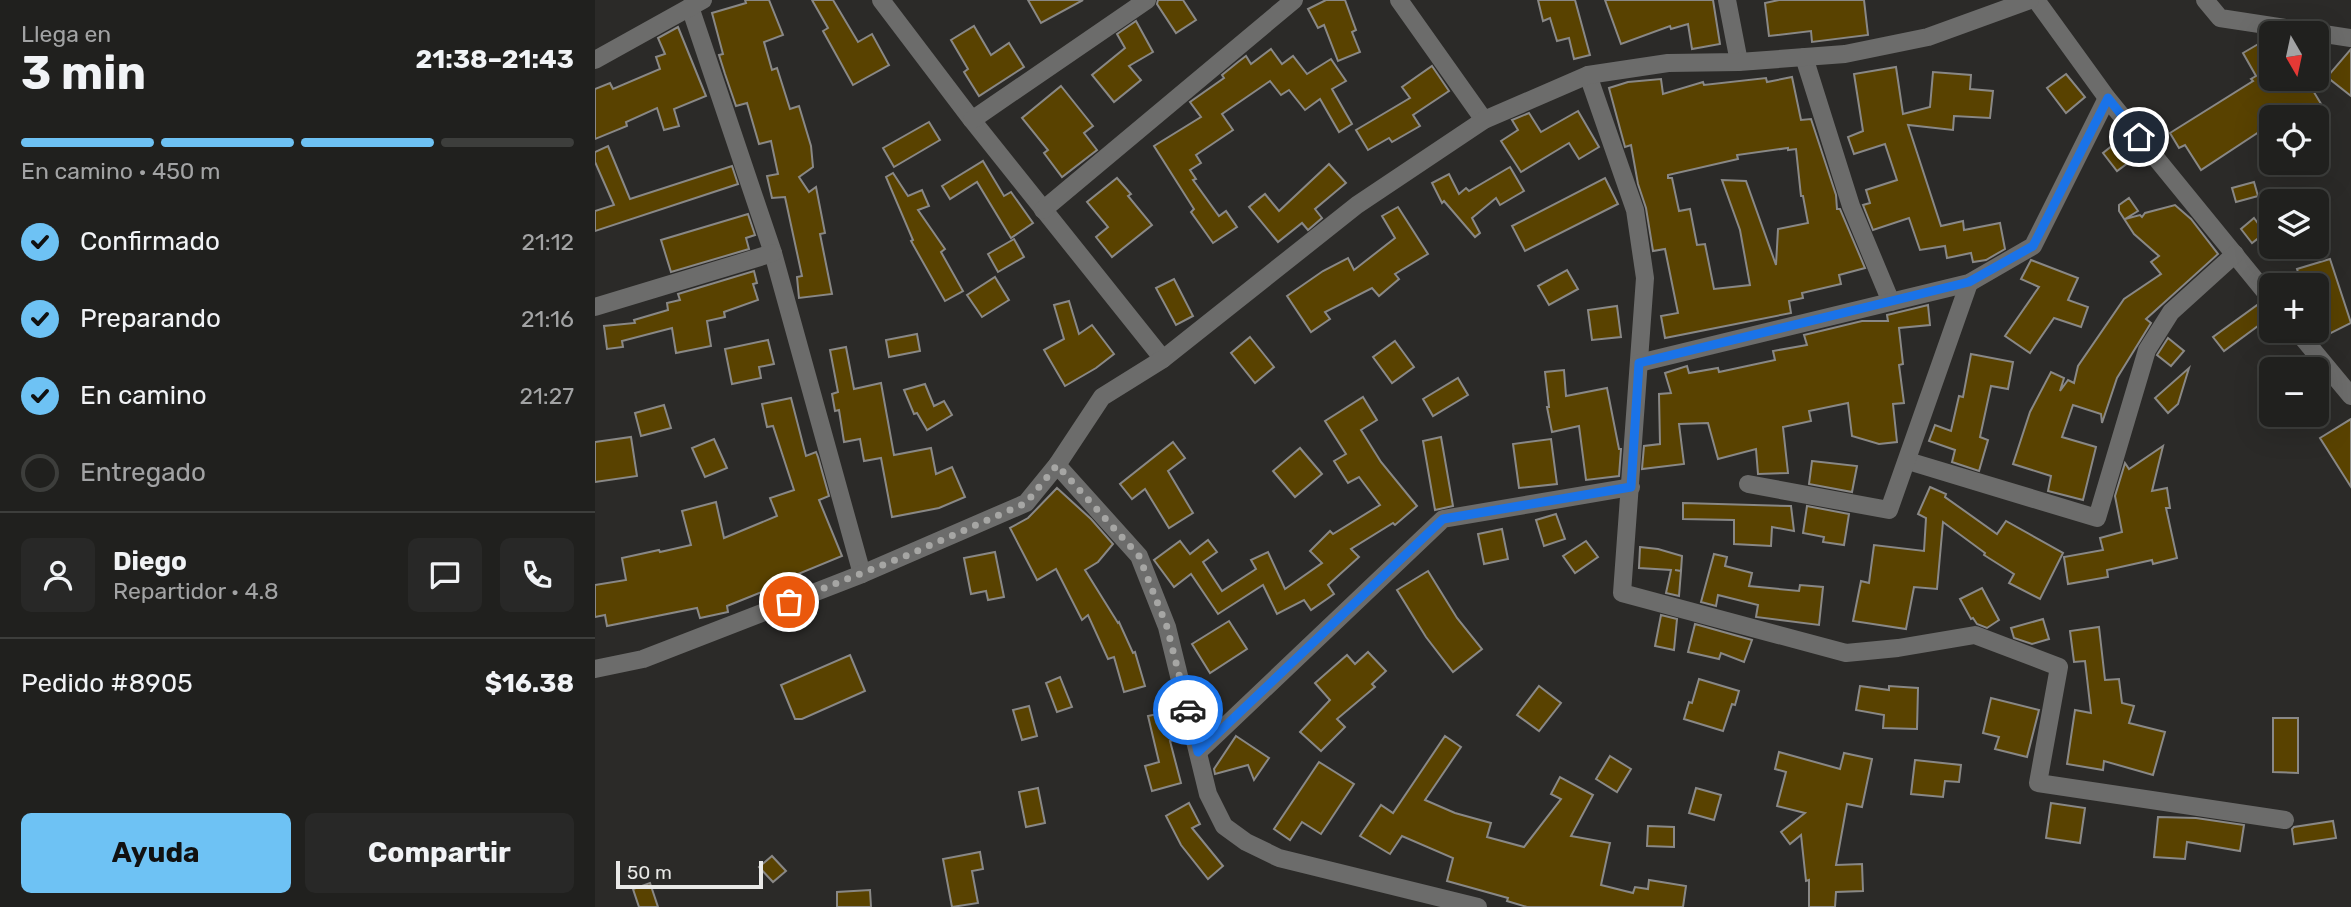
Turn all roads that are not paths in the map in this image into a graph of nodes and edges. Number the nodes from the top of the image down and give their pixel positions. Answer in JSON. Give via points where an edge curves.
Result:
{"nodes":[{"id":1,"x":881,"y":0,"type":"edge"},
{"id":2,"x":1147,"y":0,"type":"edge"},
{"id":3,"x":1294,"y":0,"type":"edge"},
{"id":4,"x":1399,"y":0,"type":"edge"},
{"id":5,"x":1727,"y":0,"type":"edge"},
{"id":6,"x":2033,"y":0,"type":"edge"},
{"id":7,"x":2205,"y":0,"type":"edge"},
{"id":8,"x":697,"y":4,"type":"edge"},
{"id":9,"x":2351,"y":38,"type":"edge"},
{"id":10,"x":1804,"y":57,"type":"junction"},
{"id":11,"x":595,"y":60,"type":"edge"},
{"id":12,"x":1739,"y":62,"type":"junction"},
{"id":13,"x":1588,"y":75,"type":"junction"},
{"id":14,"x":2108,"y":98,"type":"junction"},
{"id":15,"x":972,"y":120,"type":"junction"},
{"id":16,"x":1484,"y":120,"type":"junction"},
{"id":17,"x":1043,"y":210,"type":"junction"},
{"id":18,"x":773,"y":253,"type":"junction"},
{"id":19,"x":2235,"y":254,"type":"junction"},
{"id":20,"x":1969,"y":282,"type":"junction"},
{"id":21,"x":2259,"y":284,"type":"edge"},
{"id":22,"x":1891,"y":302,"type":"junction"},
{"id":23,"x":595,"y":307,"type":"edge"},
{"id":24,"x":2307,"y":343,"type":"edge"},
{"id":25,"x":1163,"y":359,"type":"junction"},
{"id":26,"x":1639,"y":363,"type":"junction"},
{"id":27,"x":2351,"y":396,"type":"edge"},
{"id":28,"x":1908,"y":461,"type":"junction"},
{"id":29,"x":1057,"y":465,"type":"junction"},
{"id":30,"x":1748,"y":484,"type":"dead end"},
{"id":31,"x":1631,"y":487,"type":"junction"},
{"id":32,"x":862,"y":573,"type":"junction"},
{"id":33,"x":595,"y":669,"type":"edge"},
{"id":34,"x":1198,"y":752,"type":"junction"},
{"id":35,"x":2285,"y":820,"type":"dead end"},
{"id":36,"x":1478,"y":907,"type":"edge"}],
"edges":[{"from":1,"to":15,"type":"street"},
{"from":2,"to":15,"type":"street"},
{"from":3,"to":17,"type":"street"},
{"from":4,"to":16,"type":"street"},
{"from":5,"to":12,"type":"street"},
{"from":6,"to":10,"type":"street","via":[[1928,37],[1845,54]]},
{"from":6,"to":14,"type":"street"},
{"from":7,"to":9,"type":"street","via":[[2220,18]]},
{"from":8,"to":11,"type":"street"},
{"from":8,"to":18,"type":"street"},
{"from":10,"to":12,"type":"street"},
{"from":10,"to":22,"type":"street","via":[[1851,206]]},
{"from":12,"to":13,"type":"street","via":[[1668,64]]},
{"from":13,"to":16,"type":"street"},
{"from":13,"to":26,"type":"street","via":[[1635,210],[1645,278]]},
{"from":14,"to":19,"type":"street"},
{"from":14,"to":20,"type":"street","via":[[2033,246]]},
{"from":15,"to":17,"type":"street"},
{"from":16,"to":25,"type":"street","via":[[1357,205]]},
{"from":17,"to":25,"type":"street"},
{"from":18,"to":23,"type":"street"},
{"from":18,"to":32,"type":"street"},
{"from":19,"to":21,"type":"street"},
{"from":19,"to":28,"type":"street","via":[[2171,312],[2147,350],[2097,518]]},
{"from":20,"to":22,"type":"street"},
{"from":20,"to":28,"type":"street"},
{"from":22,"to":26,"type":"street"},
{"from":24,"to":27,"type":"street"},
{"from":25,"to":29,"type":"street","via":[[1102,397]]},
{"from":26,"to":31,"type":"street"},
{"from":28,"to":30,"type":"street","via":[[1889,510]]},
{"from":29,"to":32,"type":"street","via":[[1026,503]]},
{"from":29,"to":34,"type":"street","via":[[1139,556],[1167,627]]},
{"from":31,"to":34,"type":"street","via":[[1443,519]]},
{"from":31,"to":35,"type":"street","via":[[1622,593],[1846,653],[1975,635],[2059,667],[2038,783]]},
{"from":32,"to":33,"type":"street","via":[[643,659]]},
{"from":34,"to":36,"type":"street","via":[[1208,794],[1224,826],[1245,842],[1279,858]]}]}
